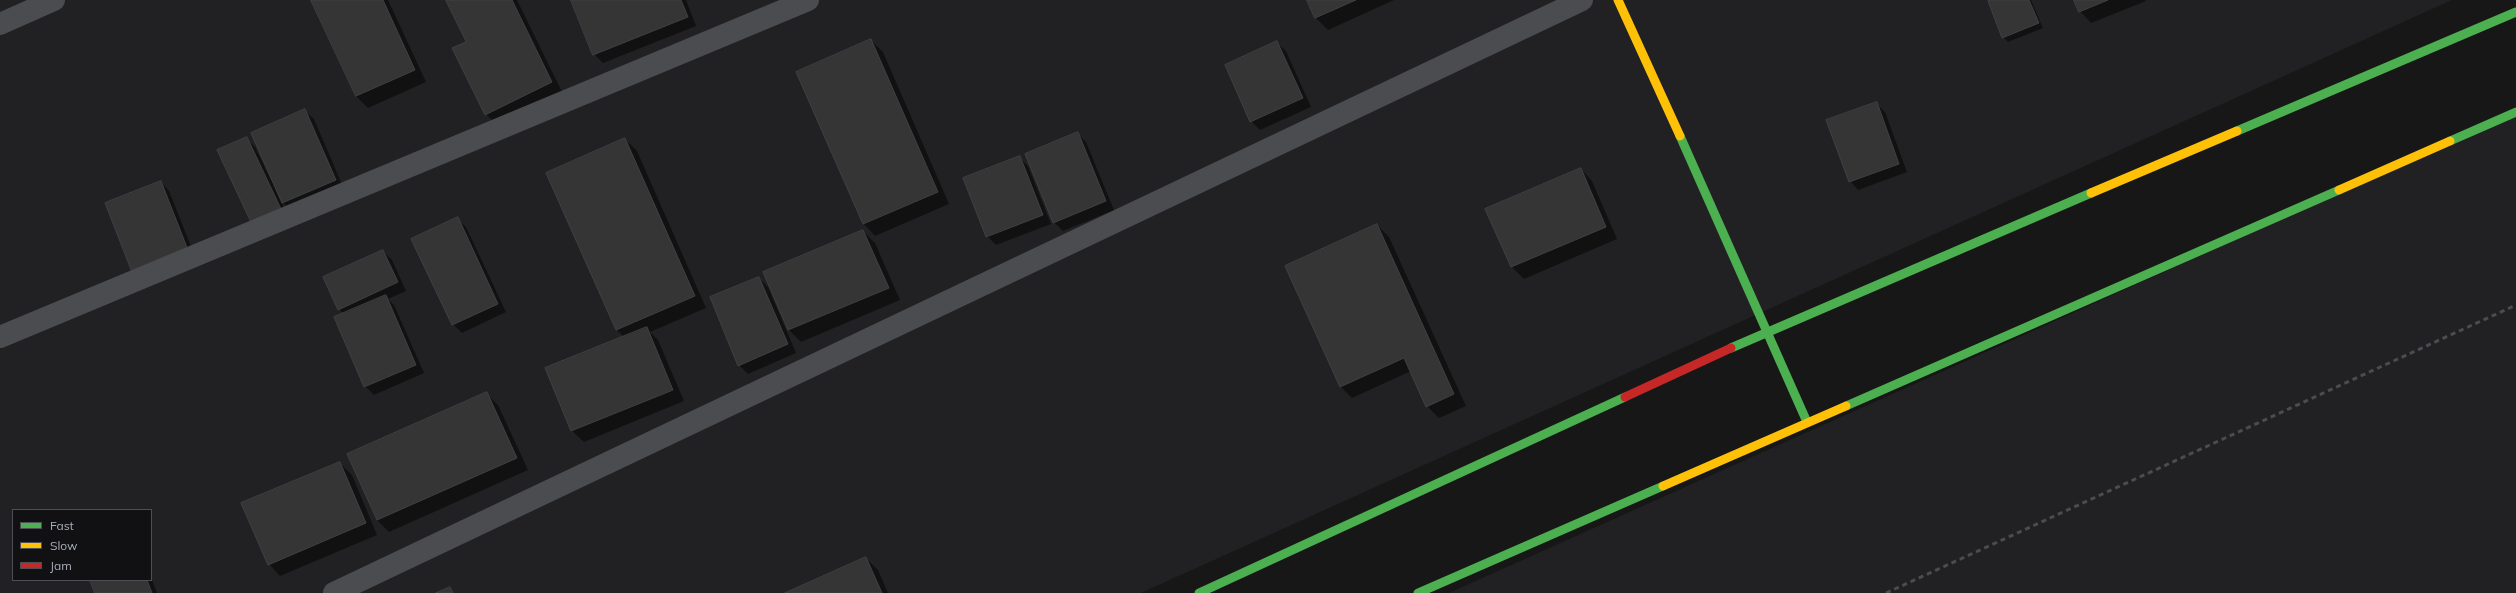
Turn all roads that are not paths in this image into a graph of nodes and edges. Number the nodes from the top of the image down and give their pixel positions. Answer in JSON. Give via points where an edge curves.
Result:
{"nodes":[{"id":1,"x":54,"y":0,"type":"edge"},
{"id":2,"x":808,"y":0,"type":"edge"},
{"id":3,"x":1582,"y":0,"type":"edge"},
{"id":4,"x":1618,"y":0,"type":"edge"},
{"id":5,"x":2516,"y":12,"type":"edge"},
{"id":6,"x":0,"y":24,"type":"edge"},
{"id":7,"x":2516,"y":112,"type":"edge"},
{"id":8,"x":1768,"y":331,"type":"junction"},
{"id":9,"x":0,"y":337,"type":"edge"},
{"id":10,"x":1807,"y":422,"type":"junction"},
{"id":11,"x":334,"y":593,"type":"edge"},
{"id":12,"x":1199,"y":593,"type":"edge"},
{"id":13,"x":1418,"y":593,"type":"edge"}],
"edges":[{"from":1,"to":6,"type":"street"},
{"from":2,"to":9,"type":"street"},
{"from":3,"to":11,"type":"street"},
{"from":4,"to":8,"type":"street"},
{"from":5,"to":8,"type":"street"},
{"from":7,"to":10,"type":"street","via":[[2146,276]]},
{"from":8,"to":10,"type":"street"},
{"from":8,"to":12,"type":"street"},
{"from":10,"to":13,"type":"street"}]}
